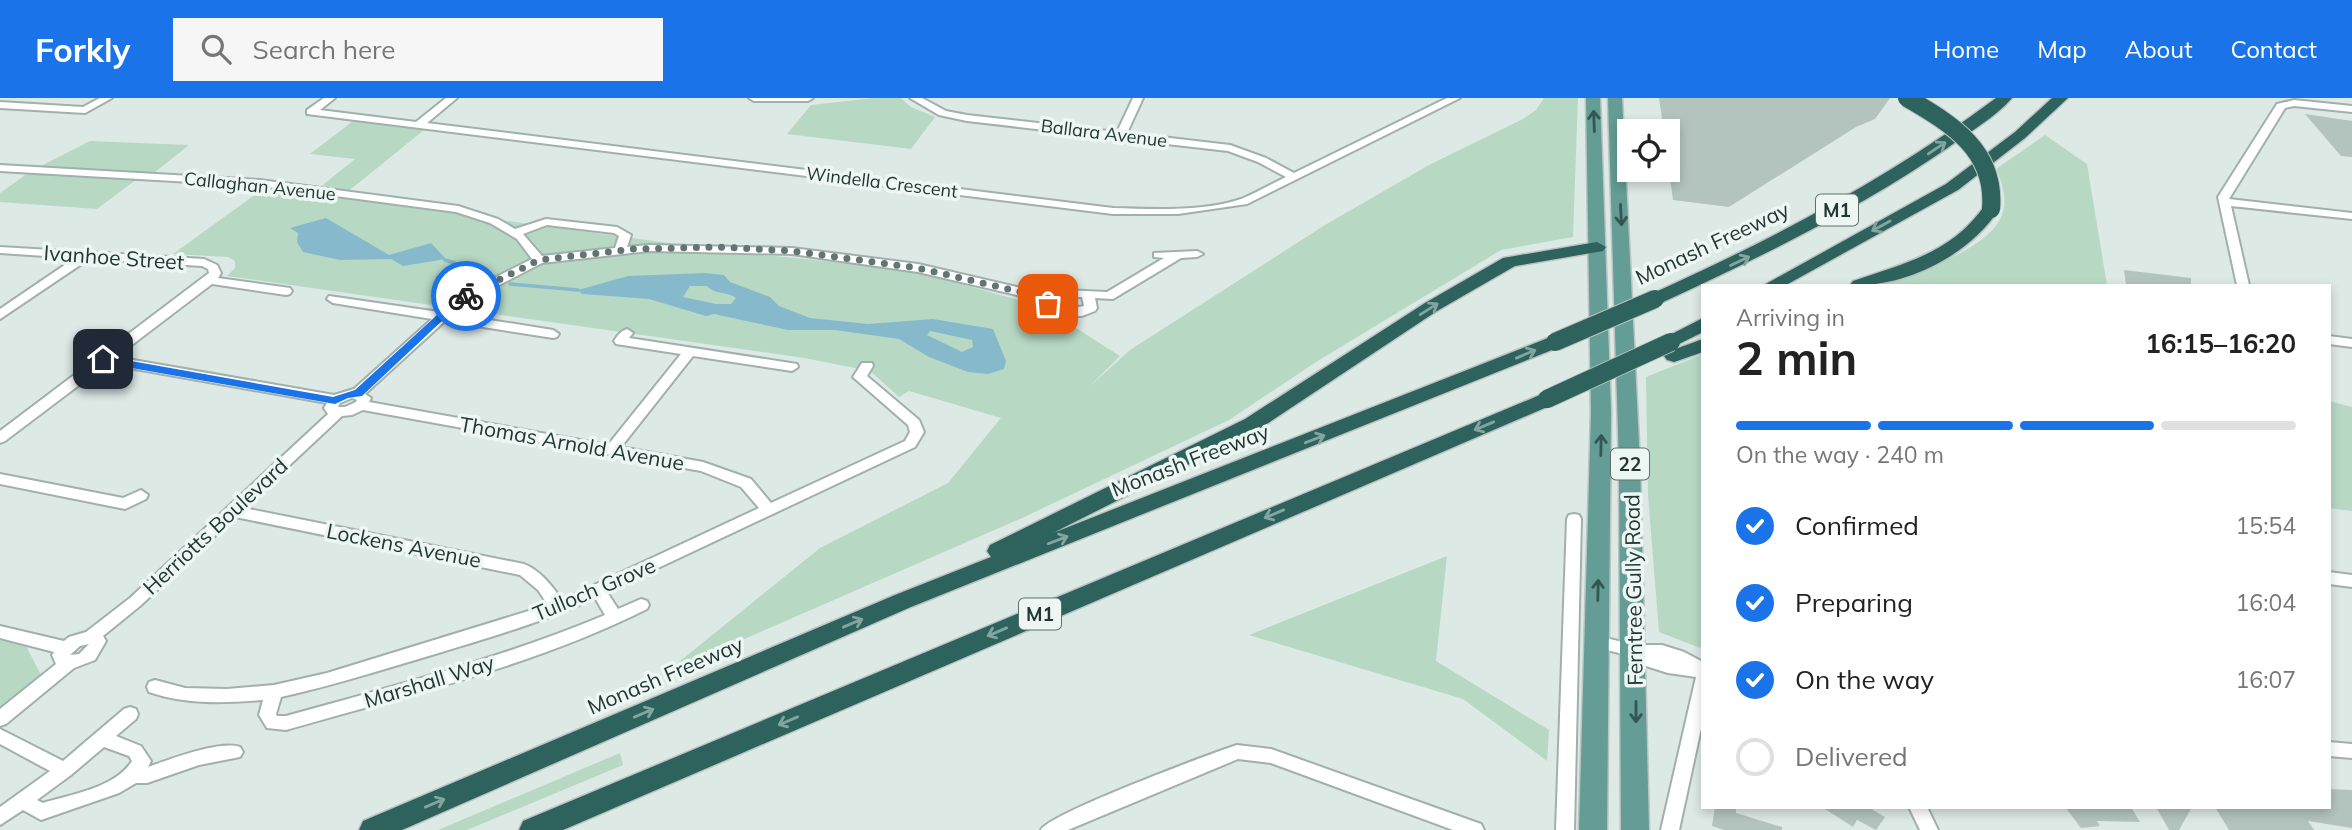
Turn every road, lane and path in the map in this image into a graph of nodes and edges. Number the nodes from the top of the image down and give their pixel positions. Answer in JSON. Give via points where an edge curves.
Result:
{"nodes":[{"id":1,"x":107,"y":98,"type":"edge"},
{"id":2,"x":330,"y":98,"type":"edge"},
{"id":3,"x":452,"y":98,"type":"edge"},
{"id":4,"x":754,"y":98,"type":"edge"},
{"id":5,"x":789,"y":98,"type":"edge"},
{"id":6,"x":808,"y":98,"type":"edge"},
{"id":7,"x":915,"y":98,"type":"edge"},
{"id":8,"x":1138,"y":98,"type":"edge"},
{"id":9,"x":1455,"y":98,"type":"edge"},
{"id":10,"x":1593,"y":98,"type":"edge"},
{"id":11,"x":1615,"y":98,"type":"edge"},
{"id":12,"x":1907,"y":98,"type":"edge"},
{"id":13,"x":2005,"y":98,"type":"edge"},
{"id":14,"x":2061,"y":98,"type":"edge"},
{"id":15,"x":0,"y":106,"type":"edge"},
{"id":16,"x":2352,"y":109,"type":"edge"},
{"id":17,"x":419,"y":125,"type":"junction"},
{"id":18,"x":1121,"y":135,"type":"junction"},
{"id":19,"x":0,"y":168,"type":"edge"},
{"id":20,"x":1292,"y":176,"type":"junction"},
{"id":21,"x":2223,"y":202,"type":"junction"},
{"id":22,"x":2352,"y":216,"type":"edge"},
{"id":23,"x":514,"y":233,"type":"junction"},
{"id":24,"x":1597,"y":247,"type":"junction"},
{"id":25,"x":0,"y":250,"type":"edge"},
{"id":26,"x":620,"y":250,"type":"junction"},
{"id":27,"x":1197,"y":254,"type":"dead end"},
{"id":28,"x":87,"y":255,"type":"junction"},
{"id":29,"x":1158,"y":255,"type":"dead end"},
{"id":30,"x":1178,"y":255,"type":"junction"},
{"id":31,"x":539,"y":260,"type":"junction"},
{"id":32,"x":210,"y":280,"type":"junction"},
{"id":33,"x":1775,"y":284,"type":"edge"},
{"id":34,"x":1862,"y":284,"type":"edge"},
{"id":35,"x":2244,"y":284,"type":"edge"},
{"id":36,"x":286,"y":291,"type":"dead end"},
{"id":37,"x":1021,"y":292,"type":"junction"},
{"id":38,"x":333,"y":299,"type":"dead end"},
{"id":39,"x":1090,"y":301,"type":"junction"},
{"id":40,"x":0,"y":315,"type":"edge"},
{"id":41,"x":440,"y":317,"type":"junction"},
{"id":42,"x":1701,"y":326,"type":"edge"},
{"id":43,"x":627,"y":333,"type":"dead end"},
{"id":44,"x":553,"y":334,"type":"dead end"},
{"id":45,"x":2331,"y":340,"type":"edge"},
{"id":46,"x":2352,"y":343,"type":"edge"},
{"id":47,"x":1701,"y":345,"type":"edge"},
{"id":48,"x":1673,"y":349,"type":"junction"},
{"id":49,"x":689,"y":352,"type":"junction"},
{"id":50,"x":103,"y":359,"type":"junction"},
{"id":51,"x":867,"y":366,"type":"dead end"},
{"id":52,"x":792,"y":368,"type":"dead end"},
{"id":53,"x":360,"y":399,"type":"junction"},
{"id":54,"x":336,"y":407,"type":"junction"},
{"id":55,"x":0,"y":438,"type":"edge"},
{"id":56,"x":612,"y":450,"type":"junction"},
{"id":57,"x":0,"y":479,"type":"edge"},
{"id":58,"x":141,"y":495,"type":"dead end"},
{"id":59,"x":233,"y":510,"type":"junction"},
{"id":60,"x":769,"y":510,"type":"junction"},
{"id":61,"x":1574,"y":519,"type":"dead end"},
{"id":62,"x":2331,"y":578,"type":"edge"},
{"id":63,"x":2352,"y":581,"type":"edge"},
{"id":64,"x":598,"y":590,"type":"junction"},
{"id":65,"x":903,"y":601,"type":"junction"},
{"id":66,"x":641,"y":605,"type":"dead end"},
{"id":67,"x":559,"y":608,"type":"junction"},
{"id":68,"x":615,"y":618,"type":"junction"},
{"id":69,"x":0,"y":632,"type":"edge"},
{"id":70,"x":1597,"y":642,"type":"junction"},
{"id":71,"x":1635,"y":651,"type":"junction"},
{"id":72,"x":67,"y":655,"type":"junction"},
{"id":73,"x":1701,"y":671,"type":"edge"},
{"id":74,"x":155,"y":687,"type":"dead end"},
{"id":75,"x":1701,"y":688,"type":"edge"},
{"id":76,"x":274,"y":692,"type":"junction"},
{"id":77,"x":1597,"y":695,"type":"junction"},
{"id":78,"x":130,"y":714,"type":"dead end"},
{"id":79,"x":1569,"y":714,"type":"junction"},
{"id":80,"x":0,"y":719,"type":"edge"},
{"id":81,"x":0,"y":736,"type":"edge"},
{"id":82,"x":103,"y":739,"type":"junction"},
{"id":83,"x":2331,"y":749,"type":"edge"},
{"id":84,"x":2352,"y":751,"type":"edge"},
{"id":85,"x":234,"y":752,"type":"dead end"},
{"id":86,"x":65,"y":770,"type":"junction"},
{"id":87,"x":133,"y":775,"type":"junction"},
{"id":88,"x":24,"y":800,"type":"junction"},
{"id":89,"x":1919,"y":809,"type":"edge"},
{"id":90,"x":0,"y":817,"type":"edge"},
{"id":91,"x":1431,"y":822,"type":"edge"},
{"id":92,"x":373,"y":830,"type":"edge"},
{"id":93,"x":533,"y":830,"type":"edge"},
{"id":94,"x":1050,"y":830,"type":"edge"},
{"id":95,"x":1475,"y":830,"type":"edge"},
{"id":96,"x":1565,"y":830,"type":"edge"},
{"id":97,"x":1592,"y":830,"type":"edge"},
{"id":98,"x":1635,"y":830,"type":"edge"},
{"id":99,"x":1670,"y":830,"type":"edge"},
{"id":100,"x":1929,"y":830,"type":"edge"}],
"edges":[{"from":1,"to":15,"type":"street","via":[[85,110]]},
{"from":2,"to":17,"type":"street","name":"Windella Crescent","via":[[311,112]]},
{"from":3,"to":17,"type":"street"},
{"from":4,"to":5,"type":"street"},
{"from":5,"to":6,"type":"street"},
{"from":7,"to":18,"type":"street","name":"Ballara Avenue","via":[[955,116]]},
{"from":8,"to":18,"type":"street"},
{"from":9,"to":20,"type":"street","name":"Windella Crescent"},
{"from":24,"to":10,"type":"main road","name":"Ferntree Gully Road","number":"22","one_way":true},
{"from":11,"to":71,"type":"main road","name":"Ferntree Gully Road","number":"22","one_way":true},
{"from":12,"to":34,"type":"highway","bridge":true,"via":[[1950,126],[1978,154],[1991,177],[1991,209],[1979,229],[1960,244]]},
{"from":65,"to":13,"type":"highway","name":"Monash Freeway","number":"M1","one_way":true,"bridge":true,"via":[[1452,385],[1747,258],[1830,215],[1931,152]]},
{"from":14,"to":33,"type":"highway","number":"M1","one_way":true,"via":[[1952,187]]},
{"from":16,"to":21,"type":"street","via":[[2281,106],[2225,191]]},
{"from":17,"to":20,"type":"street","name":"Windella Crescent","via":[[1113,211],[1214,208],[1243,202]]},
{"from":18,"to":20,"type":"street","name":"Ballara Avenue","via":[[1230,148]]},
{"from":19,"to":23,"type":"street","name":"Callaghan Avenue","via":[[271,184],[458,209]]},
{"from":21,"to":22,"type":"street"},
{"from":21,"to":35,"type":"street"},
{"from":23,"to":26,"type":"street","via":[[546,222],[617,230],[625,234]]},
{"from":23,"to":31,"type":"street","name":"Callaghan Avenue"},
{"from":65,"to":24,"type":"highway","one_way":true,"via":[[1252,424],[1431,307],[1509,262]]},
{"from":70,"to":24,"type":"main road","name":"Ferntree Gully Road","number":"22","one_way":true,"via":[[1601,412]]},
{"from":25,"to":28,"type":"street","name":"Ivanhoe Street"},
{"from":26,"to":31,"type":"street"},
{"from":26,"to":37,"type":"street","via":[[719,247],[792,251],[918,268]]},
{"from":27,"to":30,"type":"street"},
{"from":28,"to":32,"type":"street","name":"Ivanhoe Street","via":[[204,263],[213,267]]},
{"from":28,"to":40,"type":"street"},
{"from":29,"to":30,"type":"street"},
{"from":30,"to":39,"type":"street","via":[[1109,296]]},
{"from":31,"to":41,"type":"street","via":[[481,288]]},
{"from":32,"to":36,"type":"street"},
{"from":32,"to":50,"type":"street"},
{"from":37,"to":39,"type":"street"},
{"from":37,"to":39,"type":"street","via":[[1064,314],[1074,315]]},
{"from":38,"to":41,"type":"street"},
{"from":41,"to":44,"type":"street"},
{"from":41,"to":53,"type":"street"},
{"from":42,"to":48,"type":"highway"},
{"from":43,"to":49,"type":"street","via":[[620,341]]},
{"from":45,"to":46,"type":"street"},
{"from":47,"to":48,"type":"highway"},
{"from":48,"to":93,"type":"highway","number":"M1","one_way":true,"bridge":true},
{"from":49,"to":52,"type":"street"},
{"from":49,"to":56,"type":"street"},
{"from":50,"to":54,"type":"street"},
{"from":50,"to":55,"type":"street"},
{"from":51,"to":60,"type":"street","name":"Tulloch Grove","via":[[860,377],[914,423],[917,432],[910,444]]},
{"from":53,"to":54,"type":"street","via":[[347,412]]},
{"from":53,"to":56,"type":"street","name":"Thomas Arnold Avenue"},
{"from":54,"to":59,"type":"street","name":"Herriotts Boulevard"},
{"from":56,"to":60,"type":"street","name":"Thomas Arnold Avenue","via":[[725,473],[746,483]]},
{"from":57,"to":58,"type":"street","via":[[121,510]]},
{"from":59,"to":67,"type":"street","name":"Lockens Avenue","via":[[524,570]]},
{"from":59,"to":72,"type":"street","name":"Herriotts Boulevard","via":[[91,637],[98,641],[93,652]]},
{"from":60,"to":64,"type":"street","name":"Tulloch Grove"},
{"from":61,"to":79,"type":"street"},
{"from":62,"to":63,"type":"street"},
{"from":64,"to":67,"type":"street","name":"Tulloch Grove"},
{"from":64,"to":68,"type":"street"},
{"from":92,"to":65,"type":"highway","name":"Monash Freeway","number":"M1","one_way":true},
{"from":66,"to":68,"type":"street","name":"Marshall Way"},
{"from":67,"to":76,"type":"street","name":"Tulloch Grove"},
{"from":68,"to":76,"type":"street","name":"Marshall Way","via":[[472,670],[286,723],[273,723],[267,715]]},
{"from":69,"to":72,"type":"street"},
{"from":70,"to":71,"type":"street"},
{"from":70,"to":77,"type":"main road","name":"Ferntree Gully Road","number":"22"},
{"from":71,"to":73,"type":"street","via":[[1652,661]]},
{"from":71,"to":98,"type":"main road","name":"Ferntree Gully Road","number":"22","one_way":true},
{"from":72,"to":80,"type":"street"},
{"from":74,"to":76,"type":"street","name":"Tulloch Grove","via":[[185,695]]},
{"from":75,"to":99,"type":"street"},
{"from":77,"to":79,"type":"street"},
{"from":77,"to":97,"type":"main road","name":"Ferntree Gully Road","number":"22"},
{"from":78,"to":82,"type":"street"},
{"from":79,"to":96,"type":"street"},
{"from":81,"to":86,"type":"street"},
{"from":82,"to":86,"type":"street"},
{"from":82,"to":87,"type":"street","via":[[135,751],[142,761]]},
{"from":83,"to":84,"type":"street"},
{"from":85,"to":87,"type":"street"},
{"from":86,"to":88,"type":"street"},
{"from":87,"to":88,"type":"street","via":[[113,789],[60,808],[41,812]]},
{"from":88,"to":90,"type":"street"},
{"from":89,"to":100,"type":"street"},
{"from":91,"to":94,"type":"street","via":[[1271,756],[1237,752]]},
{"from":91,"to":95,"type":"street"}]}
